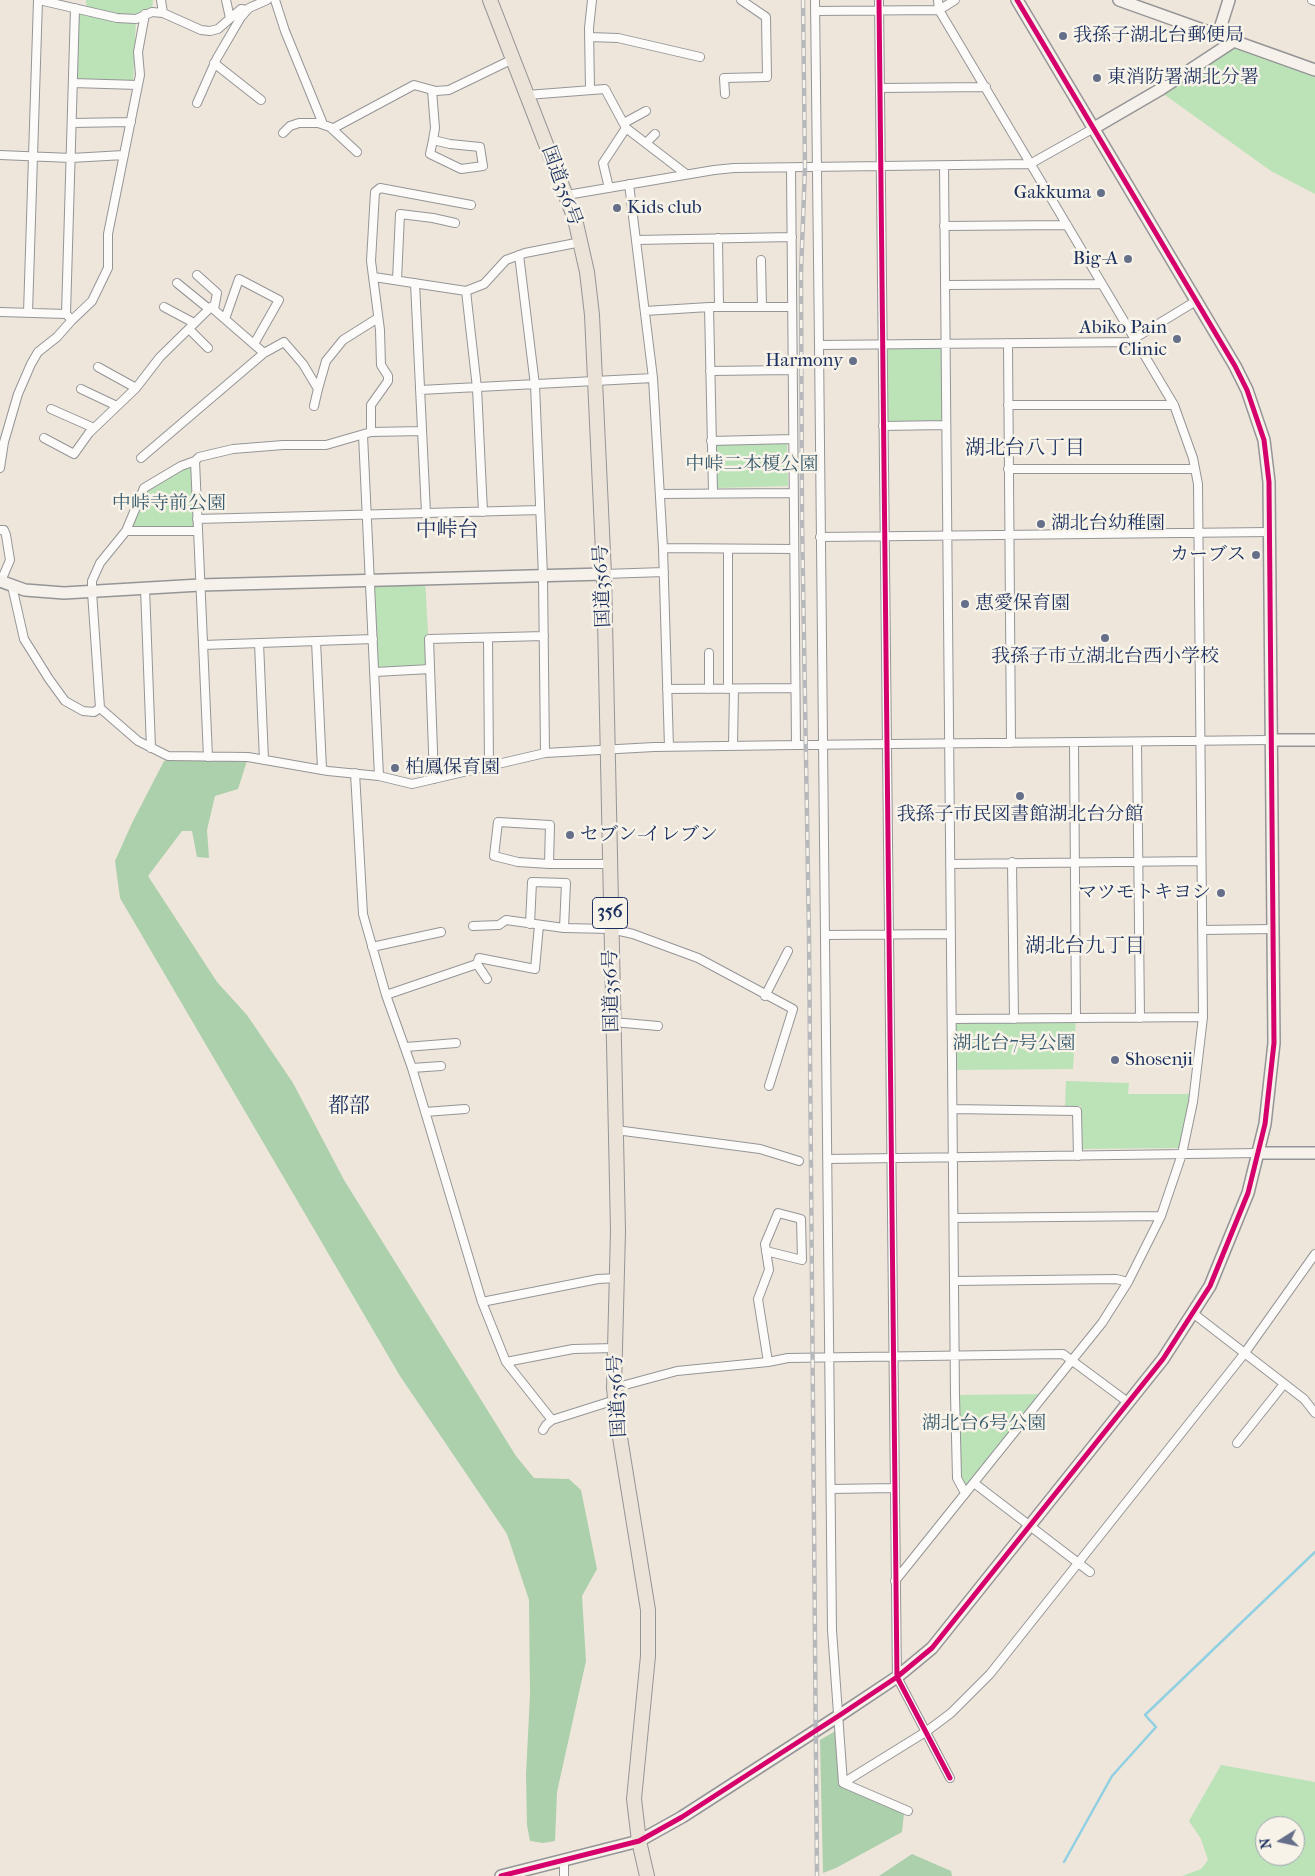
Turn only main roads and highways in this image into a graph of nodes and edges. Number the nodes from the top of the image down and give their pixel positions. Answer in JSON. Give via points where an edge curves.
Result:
{"nodes":[{"id":1,"x":490,"y":0,"type":"edge"},
{"id":2,"x":646,"y":1876,"type":"edge"}],
"edges":[{"from":1,"to":2,"type":"highway","name":"国道356号","number":"356","via":[[567,195],[581,242],[592,315],[604,574],[616,1130],[618,1278],[615,1394],[648,1610],[648,1656],[634,1800]]}]}
